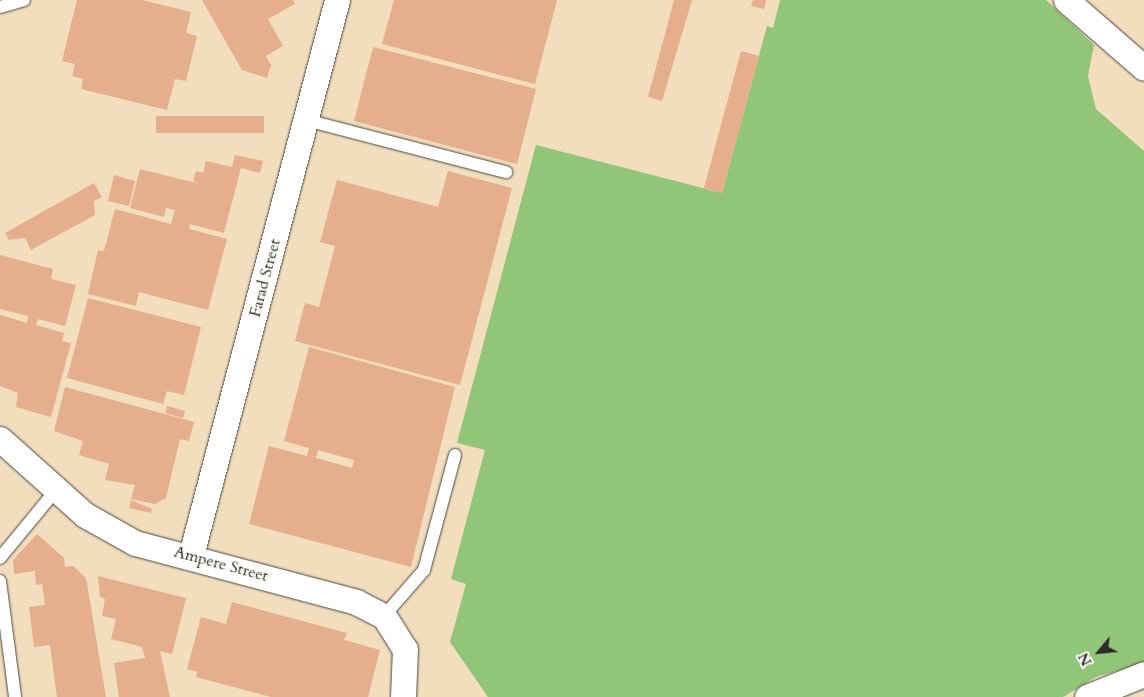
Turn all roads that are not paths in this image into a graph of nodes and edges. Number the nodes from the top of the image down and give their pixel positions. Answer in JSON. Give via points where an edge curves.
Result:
{"nodes":[{"id":1,"x":24,"y":0,"type":"edge"},
{"id":2,"x":337,"y":0,"type":"edge"},
{"id":3,"x":1066,"y":0,"type":"edge"},
{"id":4,"x":0,"y":7,"type":"edge"},
{"id":5,"x":1144,"y":68,"type":"edge"},
{"id":6,"x":306,"y":120,"type":"junction"},
{"id":7,"x":506,"y":172,"type":"dead end"},
{"id":8,"x":0,"y":439,"type":"edge"},
{"id":9,"x":455,"y":455,"type":"dead end"},
{"id":10,"x":56,"y":490,"type":"junction"},
{"id":11,"x":191,"y":555,"type":"junction"},
{"id":12,"x":0,"y":558,"type":"edge"},
{"id":13,"x":0,"y":581,"type":"edge"},
{"id":14,"x":384,"y":616,"type":"junction"},
{"id":15,"x":1144,"y":674,"type":"edge"},
{"id":16,"x":14,"y":697,"type":"edge"},
{"id":17,"x":403,"y":697,"type":"edge"},
{"id":18,"x":1087,"y":697,"type":"edge"}],
"edges":[{"from":1,"to":4,"type":"lane"},
{"from":2,"to":6,"type":"street","name":"Farad Street"},
{"from":3,"to":5,"type":"street"},
{"from":6,"to":7,"type":"lane"},
{"from":6,"to":11,"type":"street","name":"Farad Street"},
{"from":8,"to":10,"type":"street","name":"Ampere Street"},
{"from":9,"to":14,"type":"lane","via":[[424,570]]},
{"from":10,"to":11,"type":"street","name":"Ampere Street","via":[[85,515],[135,543]]},
{"from":10,"to":12,"type":"lane"},
{"from":11,"to":14,"type":"street","name":"Ampere Street","via":[[356,602]]},
{"from":13,"to":16,"type":"lane"},
{"from":14,"to":17,"type":"street","via":[[405,649]]},
{"from":15,"to":18,"type":"street"}]}
